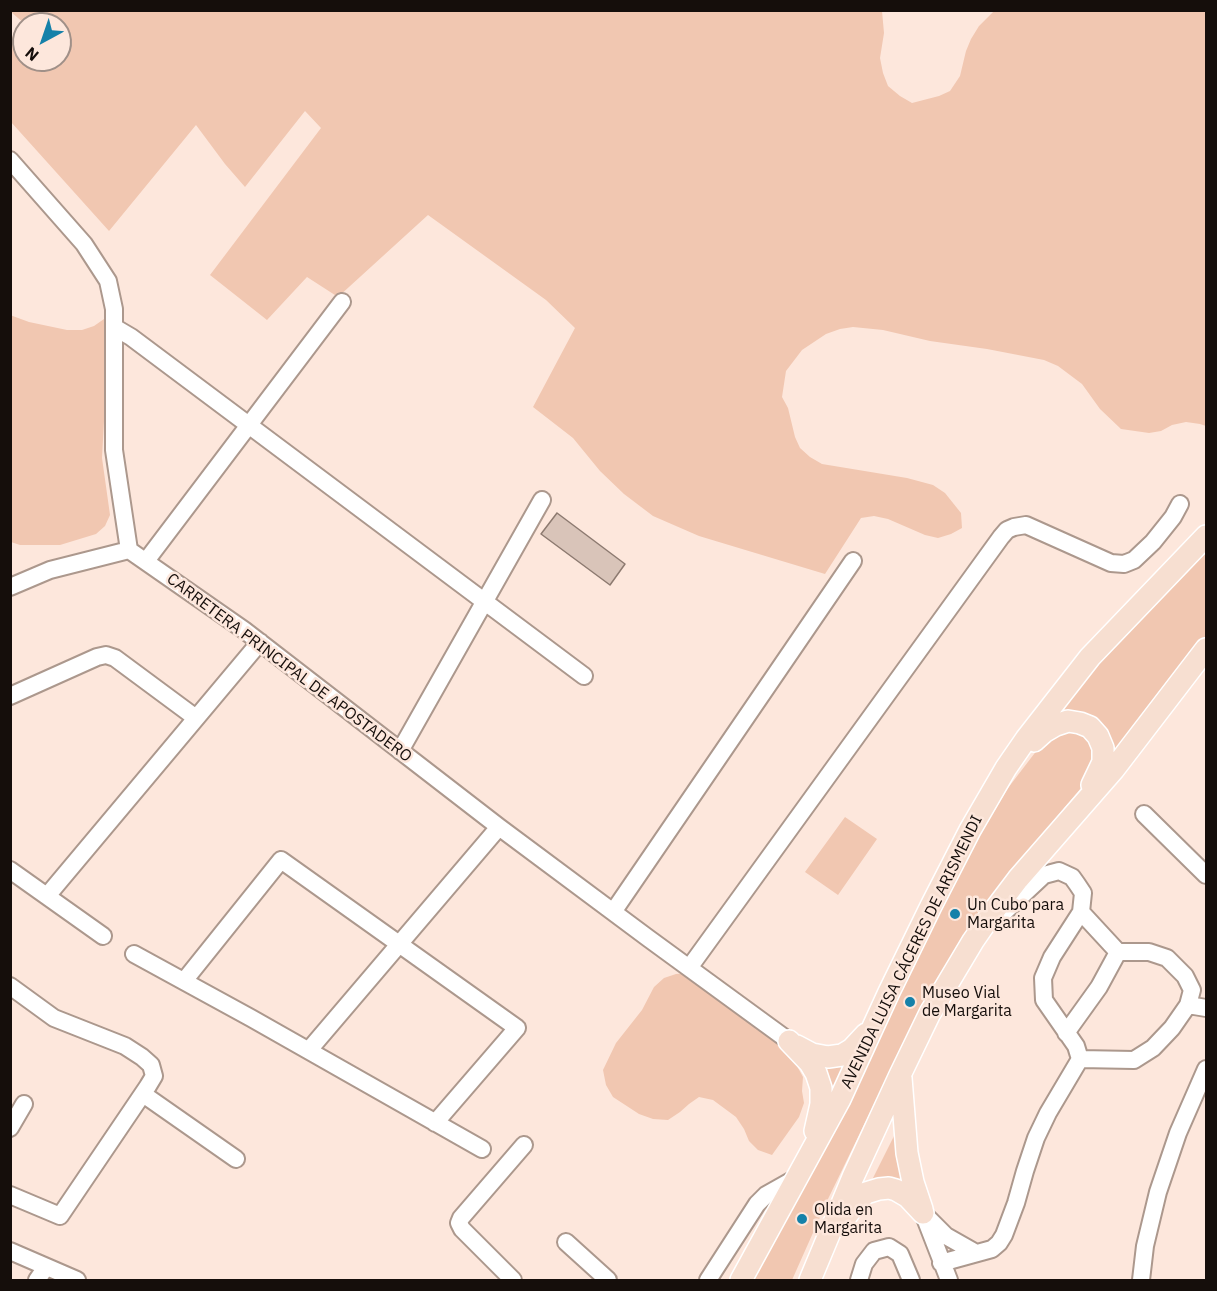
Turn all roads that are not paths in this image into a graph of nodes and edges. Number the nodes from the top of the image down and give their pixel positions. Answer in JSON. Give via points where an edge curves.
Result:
{"nodes":[{"id":1,"x":10,"y":160,"type":"edge"},
{"id":2,"x":342,"y":302,"type":"dead end"},
{"id":3,"x":114,"y":327,"type":"junction"},
{"id":4,"x":249,"y":425,"type":"junction"},
{"id":5,"x":542,"y":500,"type":"dead end"},
{"id":6,"x":1180,"y":504,"type":"dead end"},
{"id":7,"x":1206,"y":536,"type":"edge"},
{"id":8,"x":129,"y":549,"type":"junction"},
{"id":9,"x":146,"y":561,"type":"junction"},
{"id":10,"x":853,"y":561,"type":"dead end"},
{"id":11,"x":10,"y":587,"type":"edge"},
{"id":12,"x":485,"y":601,"type":"junction"},
{"id":13,"x":260,"y":642,"type":"junction"},
{"id":14,"x":1206,"y":649,"type":"edge"},
{"id":15,"x":584,"y":676,"type":"dead end"},
{"id":16,"x":10,"y":696,"type":"edge"},
{"id":17,"x":196,"y":718,"type":"junction"},
{"id":18,"x":400,"y":751,"type":"junction"},
{"id":19,"x":1006,"y":768,"type":"junction"},
{"id":20,"x":1144,"y":814,"type":"dead end"},
{"id":21,"x":1069,"y":821,"type":"junction"},
{"id":22,"x":500,"y":827,"type":"junction"},
{"id":23,"x":10,"y":870,"type":"edge"},
{"id":24,"x":1206,"y":875,"type":"edge"},
{"id":25,"x":47,"y":896,"type":"junction"},
{"id":26,"x":613,"y":912,"type":"junction"},
{"id":27,"x":1081,"y":912,"type":"junction"},
{"id":28,"x":103,"y":936,"type":"dead end"},
{"id":29,"x":973,"y":941,"type":"junction"},
{"id":30,"x":400,"y":944,"type":"junction"},
{"id":31,"x":1118,"y":952,"type":"junction"},
{"id":32,"x":134,"y":954,"type":"dead end"},
{"id":33,"x":689,"y":968,"type":"junction"},
{"id":34,"x":184,"y":981,"type":"junction"},
{"id":35,"x":10,"y":987,"type":"edge"},
{"id":36,"x":1188,"y":1005,"type":"junction"},
{"id":37,"x":1206,"y":1008,"type":"edge"},
{"id":38,"x":877,"y":1019,"type":"junction"},
{"id":39,"x":1066,"y":1033,"type":"junction"},
{"id":40,"x":789,"y":1041,"type":"junction"},
{"id":41,"x":309,"y":1050,"type":"junction"},
{"id":42,"x":1080,"y":1059,"type":"junction"},
{"id":43,"x":1206,"y":1069,"type":"edge"},
{"id":44,"x":900,"y":1075,"type":"junction"},
{"id":45,"x":143,"y":1094,"type":"junction"},
{"id":46,"x":24,"y":1104,"type":"dead end"},
{"id":47,"x":435,"y":1123,"type":"junction"},
{"id":48,"x":10,"y":1128,"type":"edge"},
{"id":49,"x":524,"y":1145,"type":"dead end"},
{"id":50,"x":482,"y":1149,"type":"dead end"},
{"id":51,"x":237,"y":1159,"type":"dead end"},
{"id":52,"x":800,"y":1173,"type":"junction"},
{"id":53,"x":10,"y":1195,"type":"edge"},
{"id":54,"x":923,"y":1213,"type":"junction"},
{"id":55,"x":566,"y":1242,"type":"dead end"},
{"id":56,"x":10,"y":1251,"type":"edge"},
{"id":57,"x":976,"y":1253,"type":"junction"},
{"id":58,"x":821,"y":1254,"type":"junction"},
{"id":59,"x":941,"y":1263,"type":"junction"},
{"id":60,"x":42,"y":1274,"type":"edge"},
{"id":61,"x":77,"y":1281,"type":"edge"},
{"id":62,"x":513,"y":1281,"type":"edge"},
{"id":63,"x":608,"y":1281,"type":"edge"},
{"id":64,"x":708,"y":1281,"type":"edge"},
{"id":65,"x":741,"y":1281,"type":"edge"},
{"id":66,"x":810,"y":1281,"type":"edge"},
{"id":67,"x":859,"y":1281,"type":"edge"},
{"id":68,"x":911,"y":1281,"type":"edge"},
{"id":69,"x":949,"y":1281,"type":"edge"},
{"id":70,"x":1142,"y":1281,"type":"edge"}],
"edges":[{"from":1,"to":3,"type":"street","via":[[84,244],[108,281]]},
{"from":2,"to":4,"type":"street"},
{"from":3,"to":4,"type":"street"},
{"from":3,"to":8,"type":"street","via":[[114,450]]},
{"from":4,"to":9,"type":"street"},
{"from":4,"to":12,"type":"street"},
{"from":5,"to":12,"type":"street"},
{"from":6,"to":33,"type":"street","via":[[1153,542],[1124,564],[1111,563],[1026,525],[1007,530]]},
{"from":7,"to":19,"type":"main road","name":"AVENIDA LUISA CÁCERES DE ARISMENDI","via":[[1090,657]]},
{"from":8,"to":9,"type":"street","name":"CARRETERA PRINCIPAL DE APOSTADERO"},
{"from":8,"to":11,"type":"street","via":[[50,570]]},
{"from":9,"to":13,"type":"street","name":"CARRETERA PRINCIPAL DE APOSTADERO"},
{"from":10,"to":26,"type":"street"},
{"from":12,"to":15,"type":"street"},
{"from":12,"to":18,"type":"street"},
{"from":13,"to":17,"type":"street"},
{"from":13,"to":18,"type":"street","name":"CARRETERA PRINCIPAL DE APOSTADERO"},
{"from":14,"to":21,"type":"main road"},
{"from":16,"to":17,"type":"street","via":[[106,655]]},
{"from":17,"to":25,"type":"street"},
{"from":18,"to":22,"type":"street","name":"CARRETERA PRINCIPAL DE APOSTADERO"},
{"from":19,"to":21,"type":"main road","via":[[1056,725],[1068,722],[1090,727],[1103,748],[1103,762]]},
{"from":19,"to":38,"type":"main road","name":"AVENIDA LUISA CÁCERES DE ARISMENDI","via":[[970,830]]},
{"from":20,"to":24,"type":"street"},
{"from":21,"to":29,"type":"main road","via":[[1018,879]]},
{"from":22,"to":26,"type":"street","name":"CARRETERA PRINCIPAL DE APOSTADERO"},
{"from":22,"to":30,"type":"street"},
{"from":23,"to":25,"type":"street"},
{"from":25,"to":28,"type":"street"},
{"from":26,"to":33,"type":"street","name":"CARRETERA PRINCIPAL DE APOSTADERO"},
{"from":27,"to":29,"type":"street","via":[[1083,893],[1072,877],[1059,871],[1044,875]]},
{"from":27,"to":31,"type":"street"},
{"from":27,"to":39,"type":"street","via":[[1043,978],[1044,1000]]},
{"from":29,"to":44,"type":"main road","via":[[930,1013]]},
{"from":30,"to":34,"type":"street","via":[[281,860]]},
{"from":30,"to":41,"type":"street"},
{"from":30,"to":47,"type":"street","via":[[517,1028]]},
{"from":31,"to":36,"type":"street","via":[[1149,952],[1167,958],[1185,976],[1192,990]]},
{"from":31,"to":39,"type":"street"},
{"from":32,"to":34,"type":"street"},
{"from":33,"to":40,"type":"street","name":"CARRETERA PRINCIPAL DE APOSTADERO"},
{"from":34,"to":41,"type":"street"},
{"from":35,"to":45,"type":"street","via":[[54,1018],[125,1046],[142,1057],[151,1065],[154,1076]]},
{"from":36,"to":37,"type":"street"},
{"from":36,"to":42,"type":"street","via":[[1153,1048],[1134,1060]]},
{"from":38,"to":40,"type":"main road","via":[[861,1041],[842,1055],[828,1058]]},
{"from":38,"to":52,"type":"main road","name":"AVENIDA LUISA CÁCERES DE ARISMENDI"},
{"from":39,"to":42,"type":"street"},
{"from":40,"to":52,"type":"main road","via":[[810,1063],[821,1088],[817,1123]]},
{"from":41,"to":47,"type":"street"},
{"from":42,"to":57,"type":"street","via":[[1036,1138],[1004,1235],[992,1249]]},
{"from":43,"to":70,"type":"street","via":[[1158,1192],[1145,1246]]},
{"from":44,"to":54,"type":"main road","via":[[907,1153]]},
{"from":44,"to":58,"type":"main road"},
{"from":45,"to":51,"type":"street"},
{"from":45,"to":53,"type":"street","via":[[60,1216]]},
{"from":46,"to":48,"type":"street"},
{"from":47,"to":50,"type":"street"},
{"from":49,"to":62,"type":"street","via":[[459,1223]]},
{"from":52,"to":64,"type":"street","via":[[757,1204]]},
{"from":52,"to":65,"type":"main road","name":"AVENIDA LUISA CÁCERES DE ARISMENDI"},
{"from":54,"to":57,"type":"street","via":[[946,1236]]},
{"from":54,"to":58,"type":"main road","via":[[896,1190],[866,1193]]},
{"from":54,"to":59,"type":"street"},
{"from":55,"to":63,"type":"street"},
{"from":56,"to":60,"type":"street"},
{"from":57,"to":59,"type":"street"},
{"from":58,"to":66,"type":"main road"},
{"from":59,"to":69,"type":"street"},
{"from":60,"to":61,"type":"street"},
{"from":67,"to":68,"type":"street","via":[[864,1264],[874,1251],[889,1247],[900,1254]]}]}
